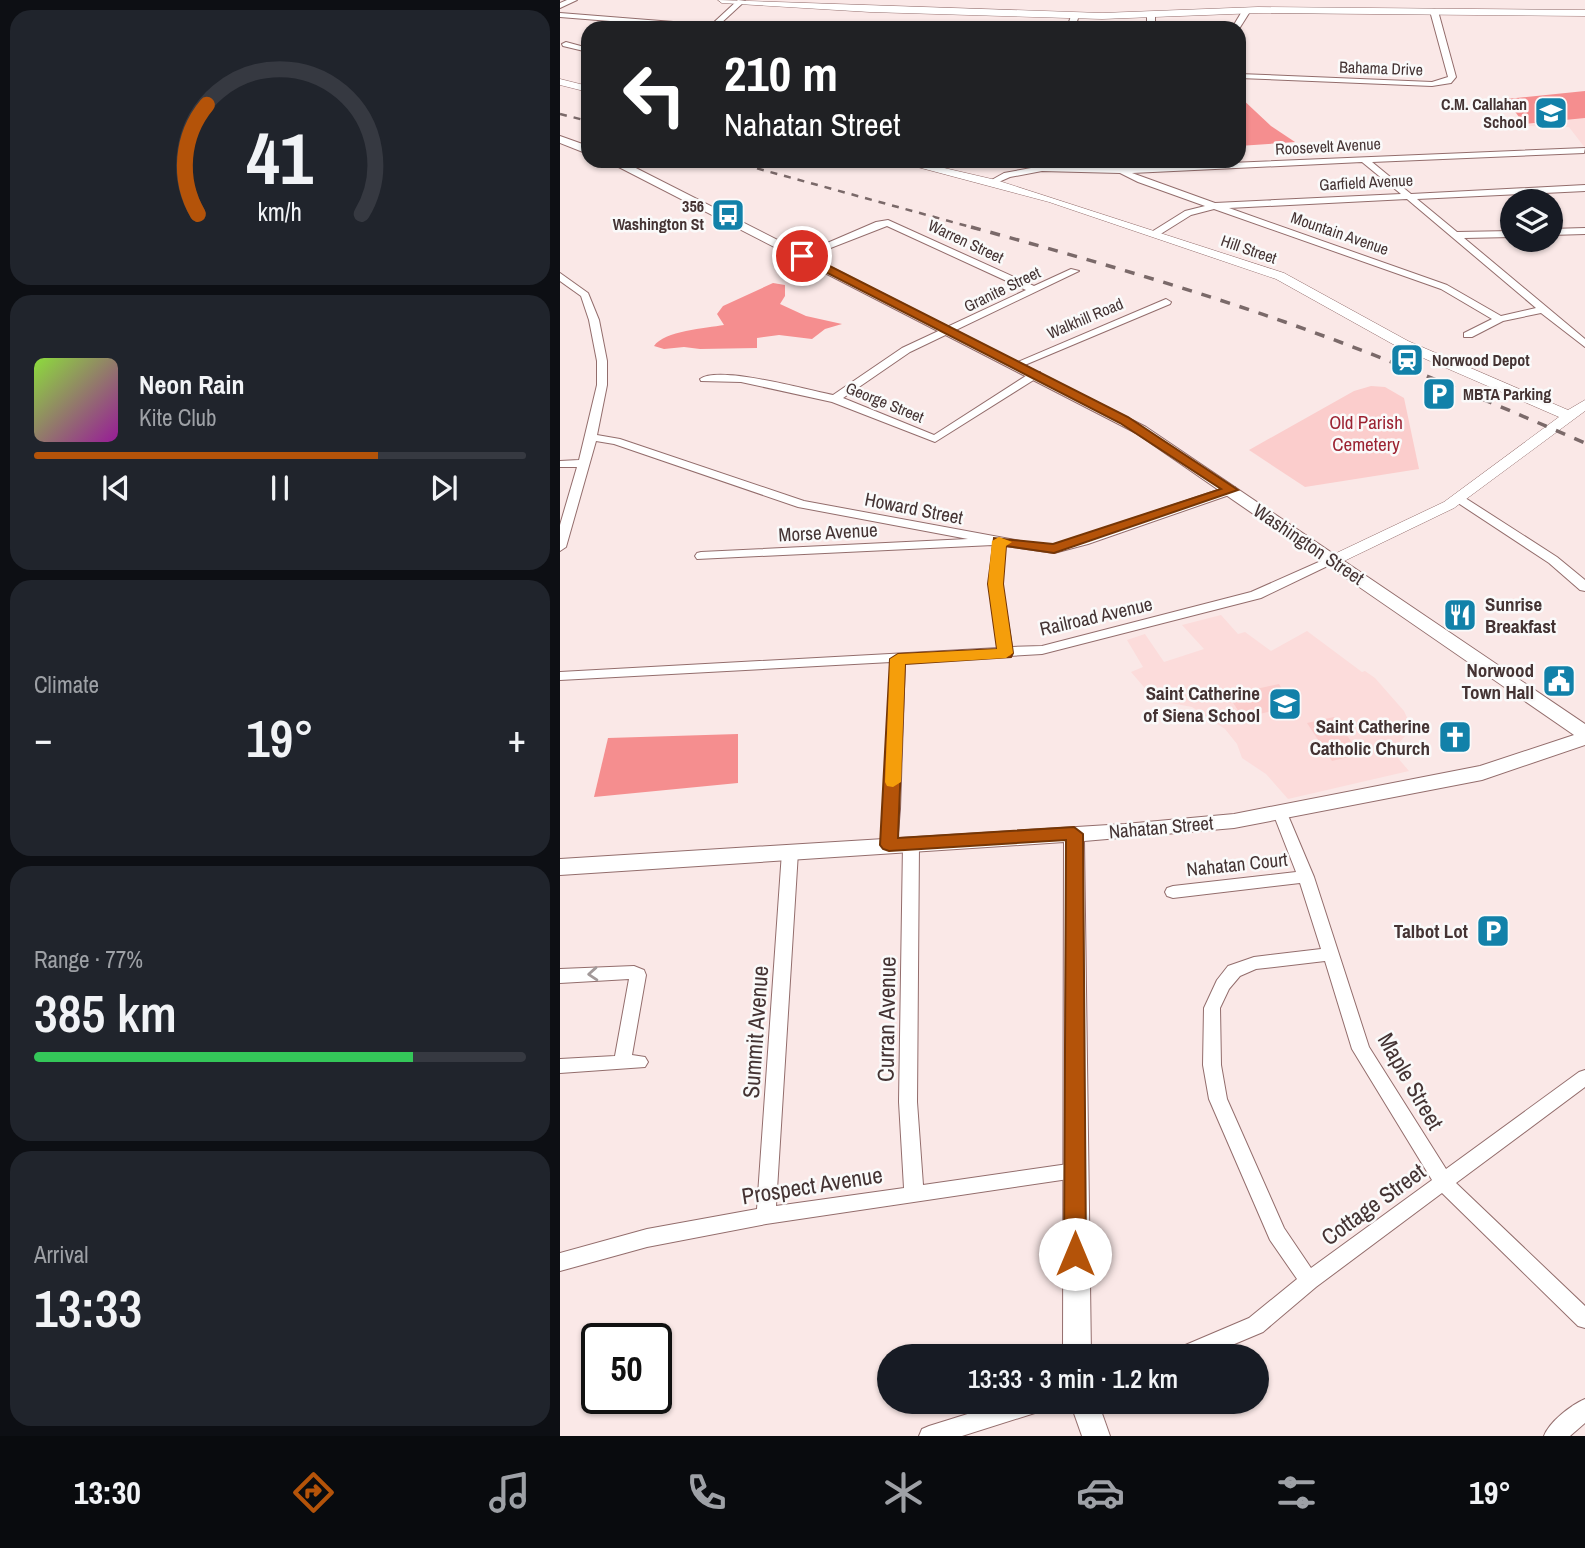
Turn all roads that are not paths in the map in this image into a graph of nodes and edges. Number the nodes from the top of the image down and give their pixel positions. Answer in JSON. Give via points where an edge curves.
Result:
{"nodes":[{"id":1,"x":573,"y":0,"type":"edge"},
{"id":2,"x":722,"y":0,"type":"edge"},
{"id":3,"x":741,"y":1,"type":"edge"},
{"id":4,"x":560,"y":6,"type":"edge"},
{"id":5,"x":1247,"y":10,"type":"junction"},
{"id":6,"x":1434,"y":10,"type":"junction"},
{"id":7,"x":1585,"y":13,"type":"edge"},
{"id":8,"x":560,"y":15,"type":"edge"},
{"id":9,"x":1075,"y":15,"type":"junction"},
{"id":10,"x":1151,"y":15,"type":"junction"},
{"id":11,"x":631,"y":21,"type":"edge"},
{"id":12,"x":720,"y":21,"type":"edge"},
{"id":13,"x":1073,"y":21,"type":"edge"},
{"id":14,"x":1151,"y":21,"type":"edge"},
{"id":15,"x":1240,"y":21,"type":"edge"},
{"id":16,"x":566,"y":44,"type":"dead end"},
{"id":17,"x":581,"y":48,"type":"edge"},
{"id":18,"x":1246,"y":76,"type":"edge"},
{"id":19,"x":560,"y":84,"type":"edge"},
{"id":20,"x":581,"y":88,"type":"edge"},
{"id":21,"x":560,"y":139,"type":"edge"},
{"id":22,"x":581,"y":147,"type":"edge"},
{"id":23,"x":1584,"y":149,"type":"edge"},
{"id":24,"x":1364,"y":159,"type":"junction"},
{"id":25,"x":1246,"y":162,"type":"edge"},
{"id":26,"x":627,"y":168,"type":"edge"},
{"id":27,"x":931,"y":168,"type":"edge"},
{"id":28,"x":1058,"y":168,"type":"edge"},
{"id":29,"x":1124,"y":168,"type":"edge"},
{"id":30,"x":992,"y":182,"type":"junction"},
{"id":31,"x":1585,"y":188,"type":"edge"},
{"id":32,"x":1408,"y":196,"type":"junction"},
{"id":33,"x":1215,"y":206,"type":"junction"},
{"id":34,"x":1585,"y":231,"type":"edge"},
{"id":35,"x":1563,"y":232,"type":"edge"},
{"id":36,"x":1156,"y":233,"type":"junction"},
{"id":37,"x":1500,"y":234,"type":"edge"},
{"id":38,"x":1456,"y":235,"type":"junction"},
{"id":39,"x":802,"y":256,"type":"junction"},
{"id":40,"x":1074,"y":271,"type":"dead end"},
{"id":41,"x":560,"y":276,"type":"edge"},
{"id":42,"x":1035,"y":290,"type":"junction"},
{"id":43,"x":1166,"y":302,"type":"dead end"},
{"id":44,"x":1544,"y":309,"type":"junction"},
{"id":45,"x":1500,"y":319,"type":"junction"},
{"id":46,"x":951,"y":331,"type":"junction"},
{"id":47,"x":1468,"y":335,"type":"dead end"},
{"id":48,"x":1585,"y":344,"type":"edge"},
{"id":49,"x":1016,"y":365,"type":"junction"},
{"id":50,"x":1036,"y":374,"type":"junction"},
{"id":51,"x":705,"y":379,"type":"dead end"},
{"id":52,"x":835,"y":399,"type":"junction"},
{"id":53,"x":1585,"y":404,"type":"edge"},
{"id":54,"x":1569,"y":416,"type":"junction"},
{"id":55,"x":591,"y":437,"type":"junction"},
{"id":56,"x":583,"y":463,"type":"junction"},
{"id":57,"x":560,"y":464,"type":"edge"},
{"id":58,"x":1231,"y":490,"type":"junction"},
{"id":59,"x":1460,"y":498,"type":"junction"},
{"id":60,"x":999,"y":541,"type":"junction"},
{"id":61,"x":560,"y":547,"type":"edge"},
{"id":62,"x":701,"y":556,"type":"dead end"},
{"id":63,"x":1334,"y":560,"type":"junction"},
{"id":64,"x":1585,"y":587,"type":"edge"},
{"id":65,"x":1006,"y":653,"type":"junction"},
{"id":66,"x":898,"y":659,"type":"junction"},
{"id":67,"x":560,"y":676,"type":"edge"},
{"id":68,"x":1585,"y":733,"type":"edge"},
{"id":69,"x":1585,"y":738,"type":"edge"},
{"id":70,"x":1280,"y":813,"type":"junction"},
{"id":71,"x":1074,"y":834,"type":"junction"},
{"id":72,"x":911,"y":844,"type":"junction"},
{"id":73,"x":889,"y":845,"type":"junction"},
{"id":74,"x":790,"y":852,"type":"junction"},
{"id":75,"x":560,"y":867,"type":"edge"},
{"id":76,"x":1306,"y":877,"type":"junction"},
{"id":77,"x":1173,"y":892,"type":"dead end"},
{"id":78,"x":1331,"y":954,"type":"junction"},
{"id":79,"x":560,"y":976,"type":"edge"},
{"id":80,"x":560,"y":1066,"type":"edge"},
{"id":81,"x":1585,"y":1077,"type":"edge"},
{"id":82,"x":1075,"y":1171,"type":"junction"},
{"id":83,"x":1444,"y":1182,"type":"junction"},
{"id":84,"x":914,"y":1194,"type":"junction"},
{"id":85,"x":766,"y":1216,"type":"junction"},
{"id":86,"x":560,"y":1262,"type":"edge"},
{"id":87,"x":1309,"y":1281,"type":"junction"},
{"id":88,"x":1585,"y":1319,"type":"edge"},
{"id":89,"x":1077,"y":1344,"type":"edge"},
{"id":90,"x":1211,"y":1344,"type":"edge"},
{"id":91,"x":1585,"y":1409,"type":"edge"},
{"id":92,"x":1000,"y":1414,"type":"edge"},
{"id":93,"x":1088,"y":1414,"type":"edge"},
{"id":94,"x":929,"y":1436,"type":"edge"},
{"id":95,"x":1096,"y":1436,"type":"edge"},
{"id":96,"x":1554,"y":1436,"type":"edge"}],
"edges":[{"from":1,"to":4,"type":"street"},
{"from":2,"to":3,"type":"street"},
{"from":3,"to":9,"type":"street"},
{"from":3,"to":12,"type":"street"},
{"from":5,"to":6,"type":"street"},
{"from":5,"to":10,"type":"street"},
{"from":5,"to":15,"type":"street"},
{"from":6,"to":7,"type":"street"},
{"from":6,"to":18,"type":"street","name":"Bahama Drive","via":[[1452,77],[1448,81]]},
{"from":8,"to":11,"type":"street"},
{"from":9,"to":10,"type":"street"},
{"from":9,"to":13,"type":"street"},
{"from":10,"to":14,"type":"street"},
{"from":16,"to":17,"type":"street"},
{"from":19,"to":20,"type":"street"},
{"from":21,"to":22,"type":"main road"},
{"from":23,"to":24,"type":"street","name":"Roosevelt Avenue"},
{"from":24,"to":25,"type":"street","name":"Roosevelt Avenue"},
{"from":24,"to":32,"type":"street"},
{"from":26,"to":39,"type":"main road","name":"Washington Street"},
{"from":27,"to":30,"type":"street","name":"Hill Street"},
{"from":28,"to":30,"type":"street","name":"Roosevelt Avenue","via":[[1026,169]]},
{"from":29,"to":33,"type":"street","name":"Mountain Avenue","via":[[1141,180]]},
{"from":30,"to":36,"type":"street","name":"Hill Street"},
{"from":31,"to":32,"type":"street","name":"Garfield Avenue"},
{"from":32,"to":33,"type":"street","name":"Garfield Avenue"},
{"from":32,"to":38,"type":"street"},
{"from":33,"to":36,"type":"street","name":"Garfield Avenue","via":[[1188,213]]},
{"from":33,"to":45,"type":"street","name":"Mountain Avenue","via":[[1444,287]]},
{"from":34,"to":35,"type":"street"},
{"from":36,"to":54,"type":"street","name":"Hill Street","via":[[1280,275],[1403,344]]},
{"from":37,"to":38,"type":"street"},
{"from":38,"to":44,"type":"street"},
{"from":39,"to":42,"type":"street","name":"Warren Street","via":[[884,223]]},
{"from":39,"to":46,"type":"main road","name":"Washington Street"},
{"from":40,"to":42,"type":"street","name":"Granite Street"},
{"from":41,"to":55,"type":"street","via":[[585,295],[602,360]]},
{"from":42,"to":46,"type":"street","name":"Granite Street"},
{"from":43,"to":49,"type":"street","name":"Walkhill Road"},
{"from":44,"to":45,"type":"street"},
{"from":44,"to":48,"type":"street"},
{"from":45,"to":47,"type":"street"},
{"from":46,"to":49,"type":"main road","name":"Washington Street"},
{"from":46,"to":52,"type":"street","name":"Granite Street","via":[[896,356]]},
{"from":49,"to":50,"type":"main road","name":"Washington Street"},
{"from":50,"to":52,"type":"street","name":"George Street","via":[[935,439]]},
{"from":50,"to":58,"type":"main road","name":"Washington Street","via":[[1141,429]]},
{"from":51,"to":52,"type":"street","name":"George Street","via":[[741,379]]},
{"from":53,"to":54,"type":"street","name":"Railroad Avenue"},
{"from":54,"to":59,"type":"street","name":"Railroad Avenue"},
{"from":55,"to":56,"type":"street"},
{"from":55,"to":60,"type":"street","name":"Howard Street","via":[[653,452],[802,504]]},
{"from":56,"to":57,"type":"street"},
{"from":56,"to":61,"type":"street"},
{"from":58,"to":60,"type":"street","name":"Howard Street","via":[[1054,549]]},
{"from":58,"to":63,"type":"main road","name":"Washington Street"},
{"from":59,"to":63,"type":"street","name":"Railroad Avenue"},
{"from":59,"to":64,"type":"street"},
{"from":60,"to":62,"type":"street","name":"Morse Avenue"},
{"from":60,"to":65,"type":"street","via":[[996,584]]},
{"from":63,"to":65,"type":"street","name":"Railroad Avenue","via":[[1213,607],[1042,650]]},
{"from":63,"to":68,"type":"main road","name":"Washington Street"},
{"from":65,"to":66,"type":"street","name":"Railroad Avenue"},
{"from":66,"to":67,"type":"street","name":"Railroad Avenue"},
{"from":66,"to":73,"type":"street"},
{"from":69,"to":70,"type":"main road","name":"Nahatan Street","via":[[1482,773]]},
{"from":70,"to":71,"type":"main road","name":"Nahatan Street","via":[[1178,827]]},
{"from":70,"to":76,"type":"street","name":"Maple Street"},
{"from":71,"to":72,"type":"main road","name":"Nahatan Street"},
{"from":71,"to":82,"type":"main road"},
{"from":72,"to":73,"type":"main road","name":"Nahatan Street"},
{"from":72,"to":84,"type":"street","name":"Curran Avenue","via":[[908,1102]]},
{"from":73,"to":74,"type":"main road","name":"Nahatan Street"},
{"from":74,"to":75,"type":"main road","name":"Nahatan Street"},
{"from":74,"to":85,"type":"street","name":"Summit Avenue"},
{"from":76,"to":77,"type":"street","name":"Nahatan Court"},
{"from":76,"to":78,"type":"street","name":"Maple Street"},
{"from":78,"to":83,"type":"street","name":"Maple Street","via":[[1361,1049]]},
{"from":78,"to":87,"type":"street","via":[[1254,963],[1234,971],[1212,1008],[1217,1099],[1277,1234]]},
{"from":80,"to":79,"type":"street","one_way":true,"via":[[630,1063],[638,975]]},
{"from":81,"to":83,"type":"street","name":"Cottage Street"},
{"from":82,"to":84,"type":"street","name":"Prospect Avenue"},
{"from":82,"to":89,"type":"main road"},
{"from":83,"to":87,"type":"street","name":"Cottage Street"},
{"from":83,"to":88,"type":"street","name":"Maple Street"},
{"from":84,"to":85,"type":"street","name":"Prospect Avenue"},
{"from":85,"to":86,"type":"street","name":"Prospect Avenue","via":[[647,1238]]},
{"from":87,"to":90,"type":"street","name":"Cottage Street","via":[[1256,1325]]},
{"from":91,"to":96,"type":"street"},
{"from":92,"to":94,"type":"street"},
{"from":93,"to":95,"type":"main road"}]}
